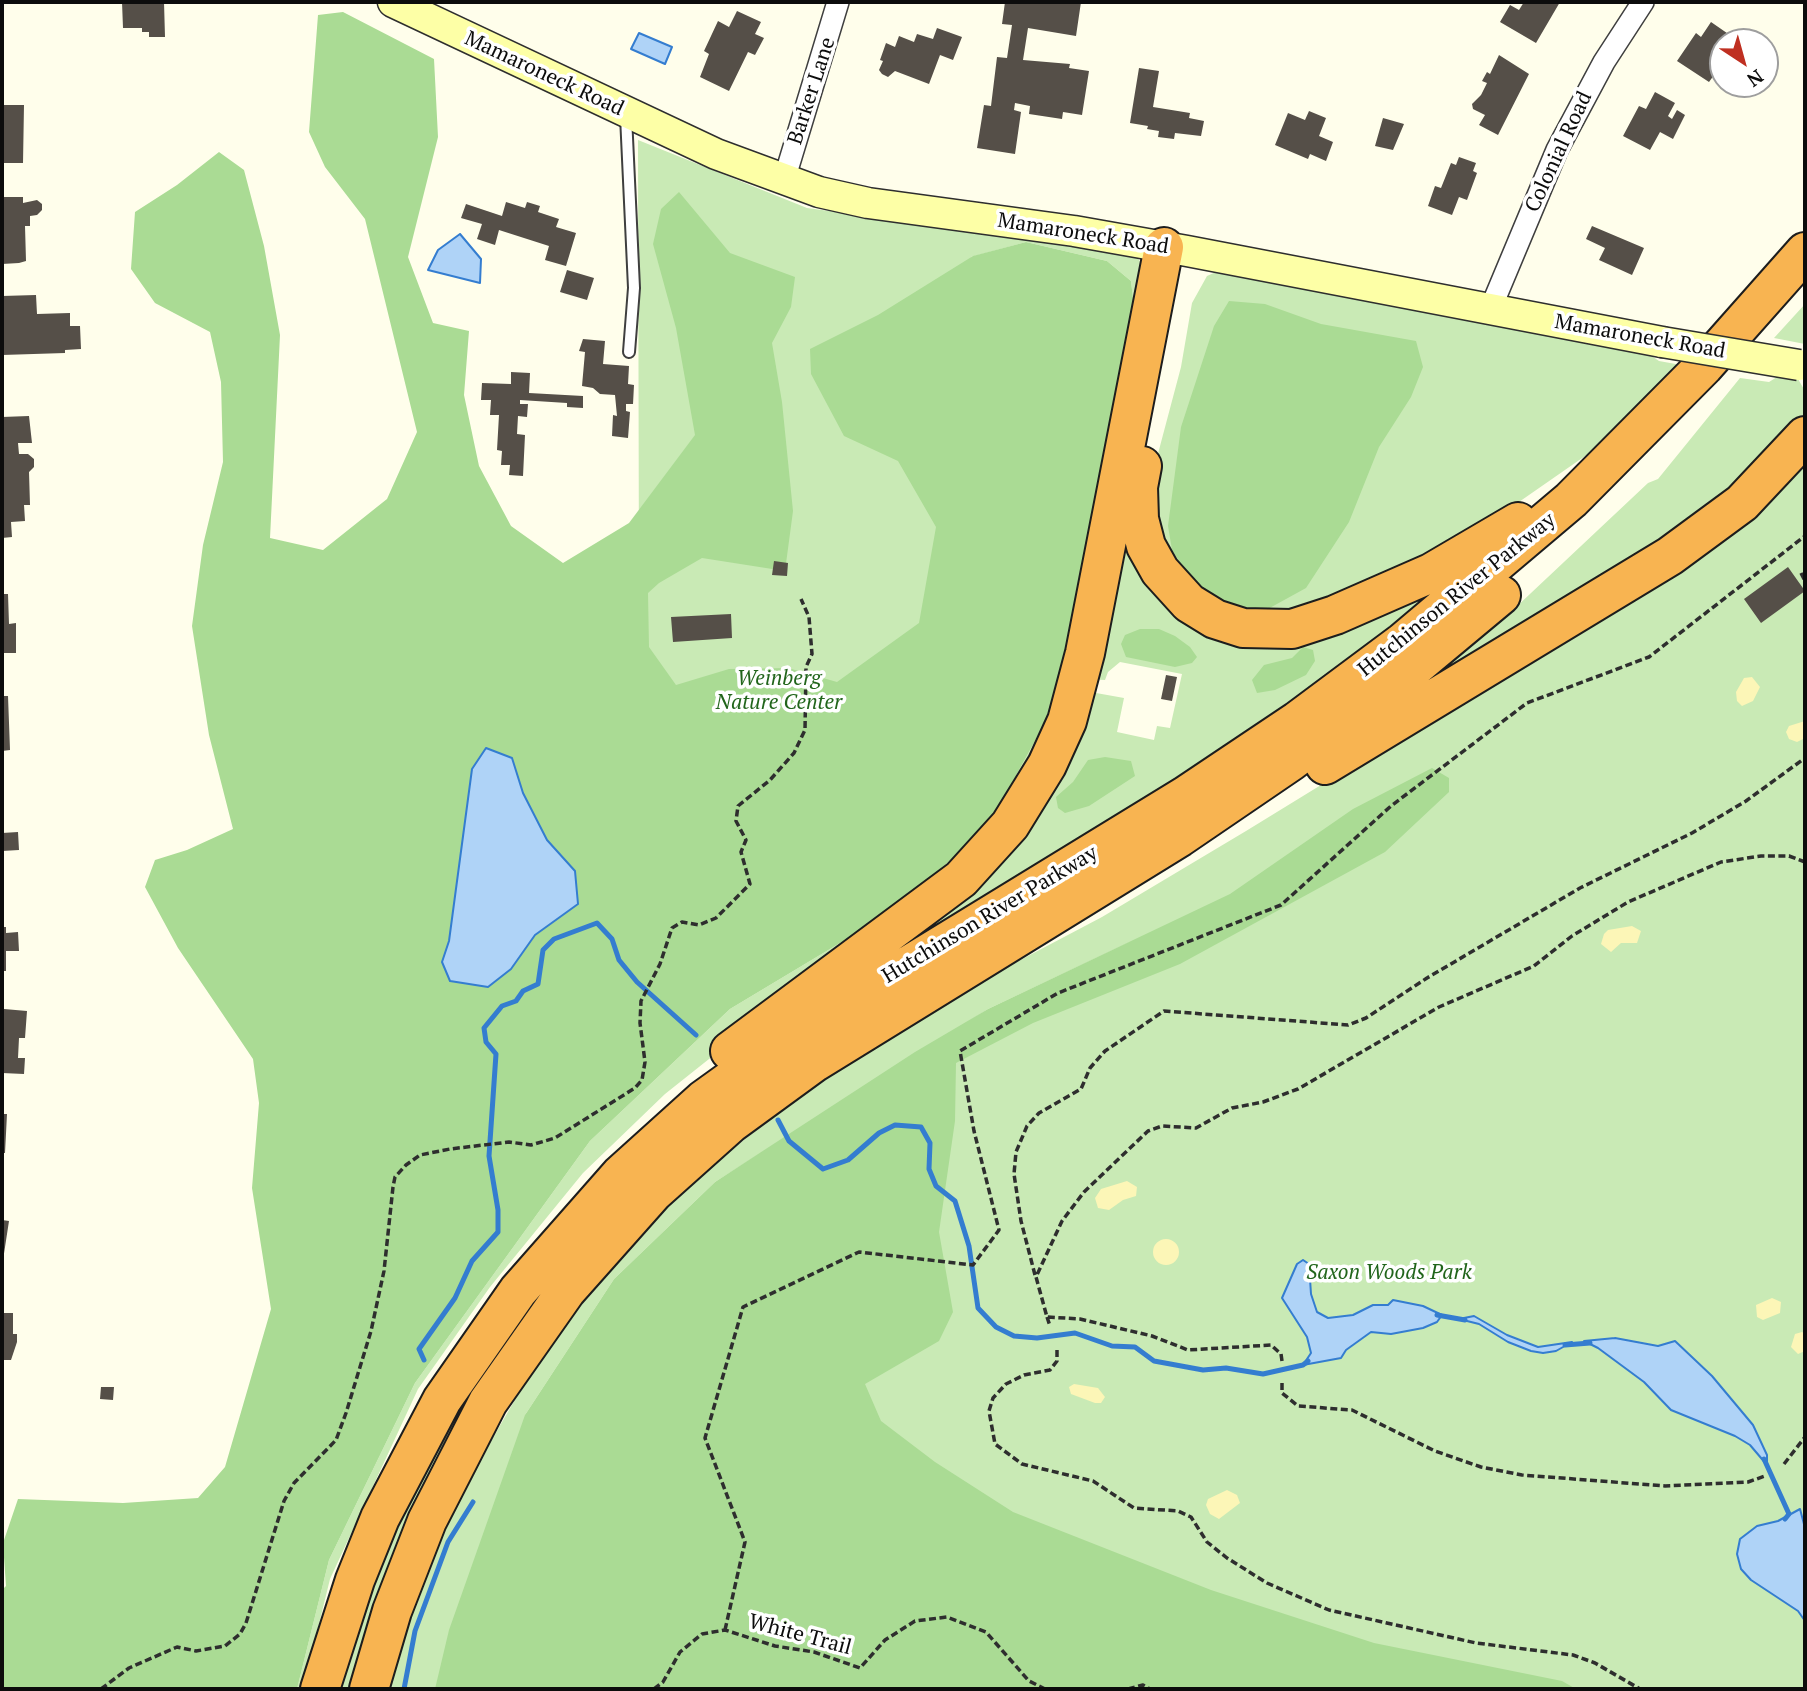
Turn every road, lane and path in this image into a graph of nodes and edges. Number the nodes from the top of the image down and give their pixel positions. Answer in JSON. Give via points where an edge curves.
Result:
{"nodes":[{"id":1,"x":393,"y":2,"type":"edge"},
{"id":2,"x":838,"y":2,"type":"edge"},
{"id":3,"x":1643,"y":2,"type":"edge"},
{"id":4,"x":626,"y":113,"type":"junction"},
{"id":5,"x":784,"y":180,"type":"junction"},
{"id":6,"x":1176,"y":249,"type":"junction"},
{"id":7,"x":1805,"y":252,"type":"edge"},
{"id":8,"x":1805,"y":288,"type":"edge"},
{"id":9,"x":1490,"y":310,"type":"junction"},
{"id":10,"x":629,"y":352,"type":"dead end"},
{"id":11,"x":1802,"y":366,"type":"edge"},
{"id":12,"x":1805,"y":436,"type":"edge"},
{"id":13,"x":1624,"y":449,"type":"junction"},
{"id":14,"x":1805,"y":536,"type":"edge"},
{"id":15,"x":1801,"y":573,"type":"dead end"},
{"id":16,"x":1805,"y":581,"type":"edge"},
{"id":17,"x":801,"y":599,"type":"dead end"},
{"id":18,"x":1805,"y":758,"type":"edge"},
{"id":19,"x":1805,"y":862,"type":"edge"},
{"id":20,"x":1119,"y":874,"type":"junction"},
{"id":21,"x":560,"y":1239,"type":"junction"},
{"id":22,"x":1035,"y":1277,"type":"junction"},
{"id":23,"x":1046,"y":1317,"type":"junction"},
{"id":24,"x":1050,"y":1325,"type":"dead end"},
{"id":25,"x":1057,"y":1350,"type":"dead end"},
{"id":26,"x":1282,"y":1361,"type":"dead end"},
{"id":27,"x":1282,"y":1383,"type":"dead end"},
{"id":28,"x":1805,"y":1437,"type":"edge"},
{"id":29,"x":1784,"y":1464,"type":"dead end"},
{"id":30,"x":1765,"y":1476,"type":"dead end"},
{"id":31,"x":725,"y":1630,"type":"junction"},
{"id":32,"x":101,"y":1689,"type":"edge"},
{"id":33,"x":320,"y":1689,"type":"edge"},
{"id":34,"x":369,"y":1689,"type":"edge"},
{"id":35,"x":654,"y":1689,"type":"edge"},
{"id":36,"x":1045,"y":1689,"type":"edge"},
{"id":37,"x":1128,"y":1689,"type":"edge"},
{"id":38,"x":1150,"y":1689,"type":"edge"},
{"id":39,"x":1640,"y":1689,"type":"edge"}],
"edges":[{"from":1,"to":4,"type":"street","name":"Mamaroneck Road"},
{"from":2,"to":5,"type":"street","name":"Barker Lane"},
{"from":3,"to":9,"type":"street","name":"Colonial Road","via":[[1569,126]]},
{"from":4,"to":5,"type":"street","name":"Mamaroneck Road"},
{"from":4,"to":10,"type":"lane","via":[[634,288]]},
{"from":5,"to":6,"type":"street","name":"Mamaroneck Road","via":[[868,204]]},
{"from":6,"to":9,"type":"street","name":"Mamaroneck Road"},
{"from":6,"to":13,"type":"highway","via":[[1138,503],[1142,533],[1160,571],[1189,603],[1215,619],[1243,628],[1274,630],[1335,615],[1419,579],[1484,544]]},
{"from":6,"to":21,"type":"highway","via":[[1074,698],[1057,744],[1023,806],[961,879],[775,1015],[674,1099],[612,1164]]},
{"from":7,"to":13,"type":"highway","name":"Hutchinson River Parkway"},
{"from":8,"to":20,"type":"highway","name":"Hutchinson River Parkway","via":[[1645,461],[1463,629],[1290,762]]},
{"from":9,"to":11,"type":"street","name":"Mamaroneck Road","bridge":true},
{"from":12,"to":20,"type":"highway","via":[[1742,503],[1658,564],[1211,833]]},
{"from":13,"to":21,"type":"highway","name":"Hutchinson River Parkway","via":[[1464,594],[1297,721],[1152,817],[812,1023],[730,1079],[652,1144]]},
{"from":14,"to":31,"type":"path","via":[[1648,657],[1527,703],[1391,806],[1281,905],[1058,993],[960,1051],[999,1230],[972,1265],[859,1252],[743,1307],[705,1438],[745,1542]]},
{"from":15,"to":16,"type":"path"},
{"from":17,"to":32,"type":"path","via":[[809,617],[812,654],[806,667],[805,730],[794,753],[738,806],[736,821],[746,840],[741,852],[750,884],[716,918],[699,925],[682,922],[672,928],[641,1001],[642,1080],[555,1138],[531,1145],[509,1142],[420,1156],[395,1177],[384,1271],[346,1413],[336,1440],[294,1483],[284,1501],[240,1634],[211,1650],[177,1647],[129,1668]]},
{"from":18,"to":22,"type":"path","via":[[1692,833],[1580,888],[1366,1018],[1348,1025],[1164,1011],[1144,1024],[1105,1051],[1090,1068],[1081,1089],[1039,1113],[1027,1126],[1016,1152],[1014,1174]]},
{"from":19,"to":22,"type":"path","via":[[1789,856],[1721,862],[1628,902],[1534,966],[1439,1007],[1298,1089],[1232,1108],[1196,1128],[1163,1126],[1148,1131],[1076,1202]]},
{"from":20,"to":34,"type":"highway","name":"Hutchinson River Parkway","via":[[795,1075],[713,1139],[631,1215],[526,1345],[454,1463],[409,1567]]},
{"from":21,"to":33,"type":"highway","name":"Hutchinson River Parkway","via":[[479,1343],[409,1459],[355,1580]]},
{"from":22,"to":23,"type":"path"},
{"from":23,"to":24,"type":"path"},
{"from":23,"to":26,"type":"path","via":[[1080,1319],[1152,1336],[1188,1350],[1270,1345]]},
{"from":25,"to":39,"type":"path","via":[[1057,1361],[1050,1370],[1024,1375],[993,1398],[989,1411],[995,1444],[1021,1464],[1093,1481],[1133,1508],[1178,1511],[1191,1517],[1207,1542],[1227,1558],[1267,1583],[1329,1610],[1476,1643],[1573,1655]]},
{"from":27,"to":30,"type":"path","via":[[1282,1393],[1298,1406],[1352,1410],[1435,1451],[1522,1475],[1665,1486],[1748,1482]]},
{"from":28,"to":29,"type":"path"},
{"from":31,"to":35,"type":"path","name":"White Trail","via":[[702,1634],[680,1652]]},
{"from":31,"to":36,"type":"path","name":"White Trail","via":[[859,1668],[885,1640],[915,1621],[947,1617],[986,1632],[1029,1681]]},
{"from":37,"to":38,"type":"path","via":[[1143,1685]]}]}
